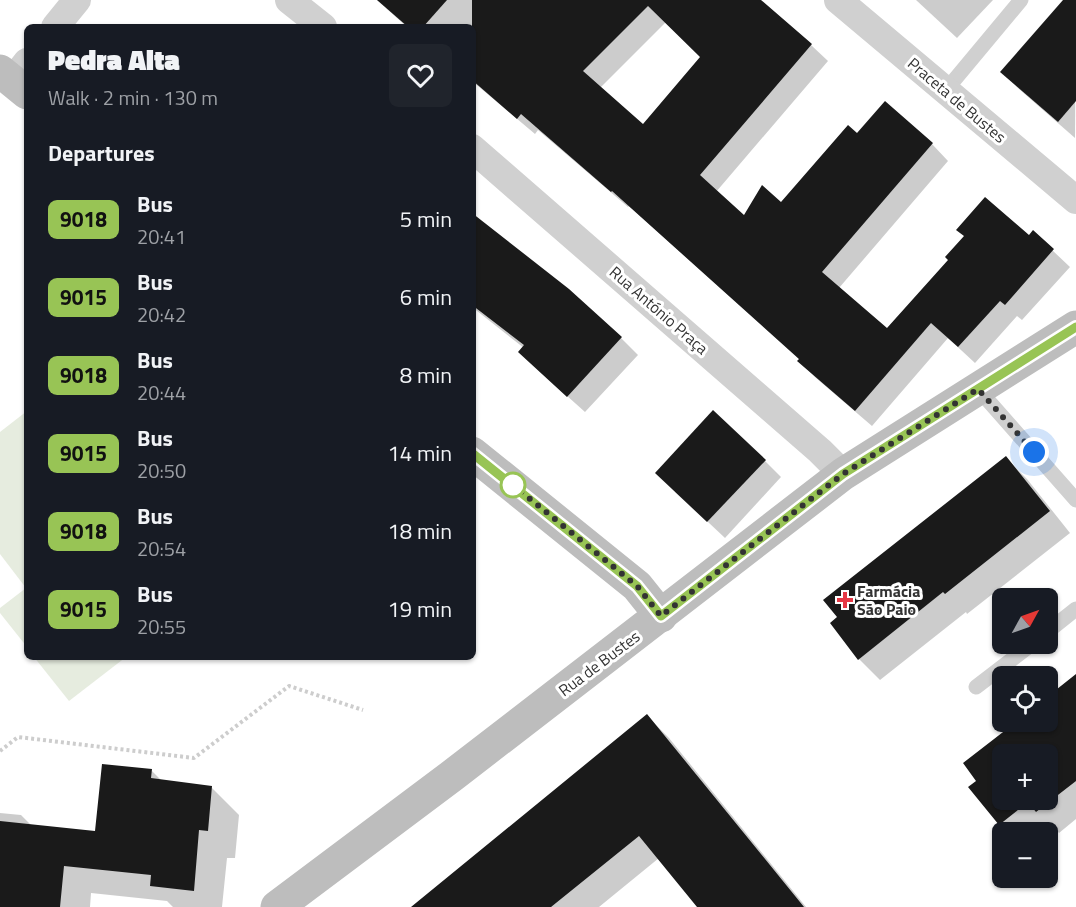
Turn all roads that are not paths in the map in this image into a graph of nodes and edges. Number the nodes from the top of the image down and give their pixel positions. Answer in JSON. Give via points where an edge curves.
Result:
{"nodes":[{"id":1,"x":77,"y":0,"type":"edge"},
{"id":2,"x":289,"y":0,"type":"edge"},
{"id":3,"x":838,"y":0,"type":"edge"},
{"id":4,"x":1021,"y":0,"type":"edge"},
{"id":5,"x":57,"y":24,"type":"edge"},
{"id":6,"x":319,"y":24,"type":"edge"},
{"id":7,"x":946,"y":90,"type":"junction"},
{"id":8,"x":476,"y":151,"type":"edge"},
{"id":9,"x":1076,"y":200,"type":"edge"},
{"id":10,"x":1076,"y":327,"type":"edge"},
{"id":11,"x":978,"y":389,"type":"junction"},
{"id":12,"x":476,"y":456,"type":"edge"},
{"id":13,"x":843,"y":474,"type":"junction"},
{"id":14,"x":1076,"y":500,"type":"edge"},
{"id":15,"x":1076,"y":609,"type":"edge"},
{"id":16,"x":661,"y":616,"type":"junction"},
{"id":17,"x":1058,"y":623,"type":"edge"},
{"id":18,"x":1019,"y":654,"type":"edge"},
{"id":19,"x":976,"y":687,"type":"dead end"},
{"id":20,"x":288,"y":904,"type":"edge"}],
"edges":[{"from":1,"to":5,"type":"street"},
{"from":2,"to":6,"type":"street"},
{"from":3,"to":7,"type":"street","name":"Praceta de Bustes"},
{"from":4,"to":7,"type":"lane"},
{"from":7,"to":9,"type":"street","name":"Praceta de Bustes"},
{"from":8,"to":13,"type":"street","name":"Rua António Praça"},
{"from":10,"to":11,"type":"main road","name":"Rua de Bustes"},
{"from":11,"to":13,"type":"main road","name":"Rua de Bustes"},
{"from":11,"to":14,"type":"lane"},
{"from":12,"to":16,"type":"main road","via":[[637,586]]},
{"from":13,"to":16,"type":"main road","name":"Rua de Bustes"},
{"from":15,"to":17,"type":"lane"},
{"from":16,"to":20,"type":"main road","name":"Rua de Bustes","via":[[342,857]]},
{"from":18,"to":19,"type":"lane"}]}
